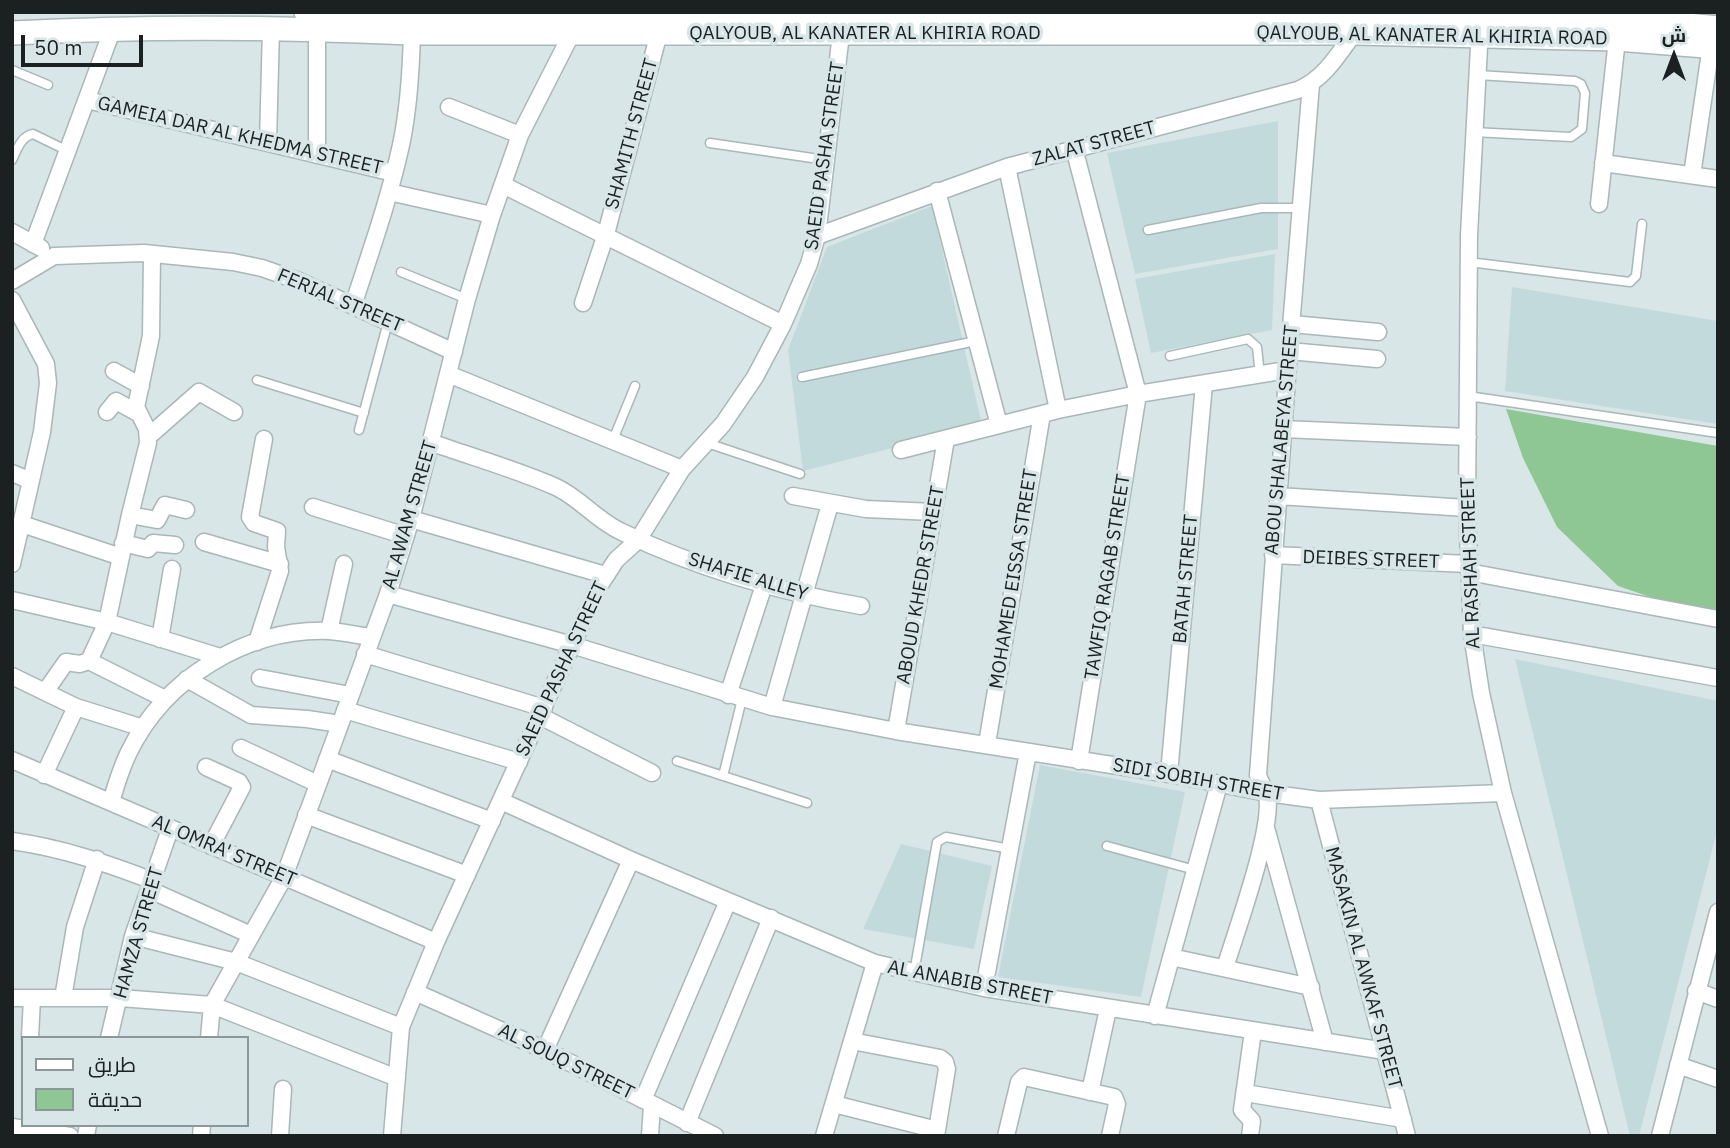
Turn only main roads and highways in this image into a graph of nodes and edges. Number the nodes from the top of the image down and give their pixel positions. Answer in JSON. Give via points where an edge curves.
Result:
{"nodes":[{"id":1,"x":312,"y":20,"type":"edge"},
{"id":2,"x":576,"y":23,"type":"junction"},
{"id":3,"x":1480,"y":25,"type":"junction"},
{"id":4,"x":12,"y":33,"type":"edge"},
{"id":5,"x":1716,"y":41,"type":"edge"}],
"edges":[{"from":1,"to":2,"type":"main road","name":"QALYOUB, AL KANATER AL KHIRIA ROAD"},
{"from":1,"to":2,"type":"main road","name":"QALYOUB, AL KANATER AL KHIRIA ROAD","via":[[412,33]]},
{"from":1,"to":4,"type":"main road","name":"QALYOUB, AL KANATER AL KHIRIA ROAD","via":[[271,28]]},
{"from":2,"to":3,"type":"main road","name":"QALYOUB, AL KANATER AL KHIRIA ROAD"},
{"from":2,"to":3,"type":"main road","name":"QALYOUB, AL KANATER AL KHIRIA ROAD","via":[[659,33],[841,34],[1354,33]]},
{"from":3,"to":5,"type":"main road","name":"QALYOUB, AL KANATER AL KHIRIA ROAD","via":[[1617,39]]},
{"from":3,"to":5,"type":"main road","name":"QALYOUB, AL KANATER AL KHIRIA ROAD","via":[[1677,24]]}]}
